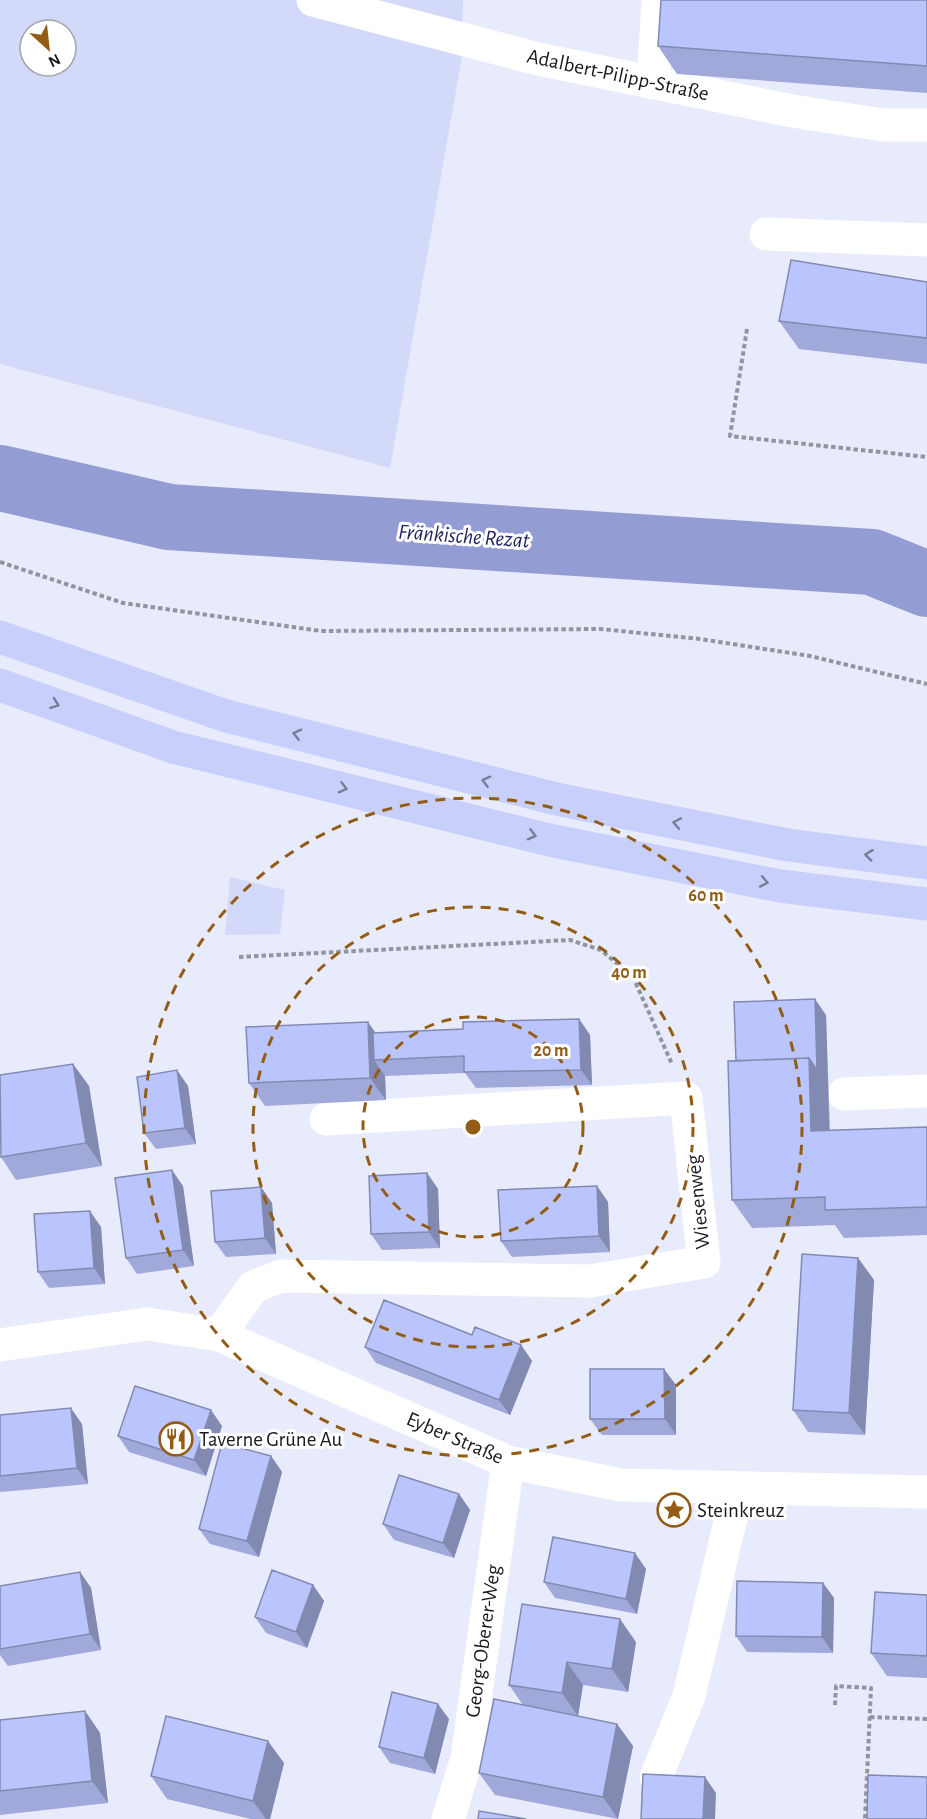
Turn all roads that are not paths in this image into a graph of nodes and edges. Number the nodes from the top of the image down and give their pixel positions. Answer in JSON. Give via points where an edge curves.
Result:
{"nodes":[{"id":1,"x":313,"y":0,"type":"edge"},
{"id":2,"x":658,"y":0,"type":"edge"},
{"id":3,"x":653,"y":83,"type":"junction"},
{"id":4,"x":927,"y":125,"type":"edge"},
{"id":5,"x":766,"y":234,"type":"dead end"},
{"id":6,"x":927,"y":240,"type":"edge"},
{"id":7,"x":0,"y":637,"type":"edge"},
{"id":8,"x":0,"y":685,"type":"edge"},
{"id":9,"x":927,"y":863,"type":"edge"},
{"id":10,"x":927,"y":903,"type":"edge"},
{"id":11,"x":927,"y":1091,"type":"edge"},
{"id":12,"x":844,"y":1094,"type":"dead end"},
{"id":13,"x":326,"y":1119,"type":"dead end"},
{"id":14,"x":219,"y":1335,"type":"junction"},
{"id":15,"x":0,"y":1345,"type":"edge"},
{"id":16,"x":508,"y":1462,"type":"junction"},
{"id":17,"x":738,"y":1488,"type":"junction"},
{"id":18,"x":927,"y":1492,"type":"edge"},
{"id":19,"x":656,"y":1777,"type":"edge"},
{"id":20,"x":448,"y":1819,"type":"edge"}],
"edges":[{"from":1,"to":3,"type":"street","name":"Adalbert-Pilipp-Straße","via":[[538,59]]},
{"from":2,"to":3,"type":"street"},
{"from":3,"to":4,"type":"street","name":"Adalbert-Pilipp-Straße","via":[[849,120]]},
{"from":5,"to":6,"type":"street"},
{"from":9,"to":7,"type":"main road","one_way":true,"via":[[788,845],[561,800],[226,717]]},
{"from":8,"to":10,"type":"main road","one_way":true,"via":[[173,747],[554,841],[780,886]]},
{"from":11,"to":12,"type":"street"},
{"from":13,"to":14,"type":"street","name":"Wiesenweg","via":[[687,1098],[704,1262],[590,1281],[281,1276],[253,1287]]},
{"from":14,"to":15,"type":"street","name":"Eyber Straße","via":[[147,1324]]},
{"from":14,"to":16,"type":"street","name":"Eyber Straße"},
{"from":16,"to":17,"type":"street","name":"Eyber Straße","via":[[621,1485]]},
{"from":16,"to":20,"type":"street","name":"Georg-Oberer-Weg","via":[[467,1758]]},
{"from":17,"to":18,"type":"street","name":"Eyber Straße"},
{"from":17,"to":19,"type":"street","via":[[689,1696]]}]}
